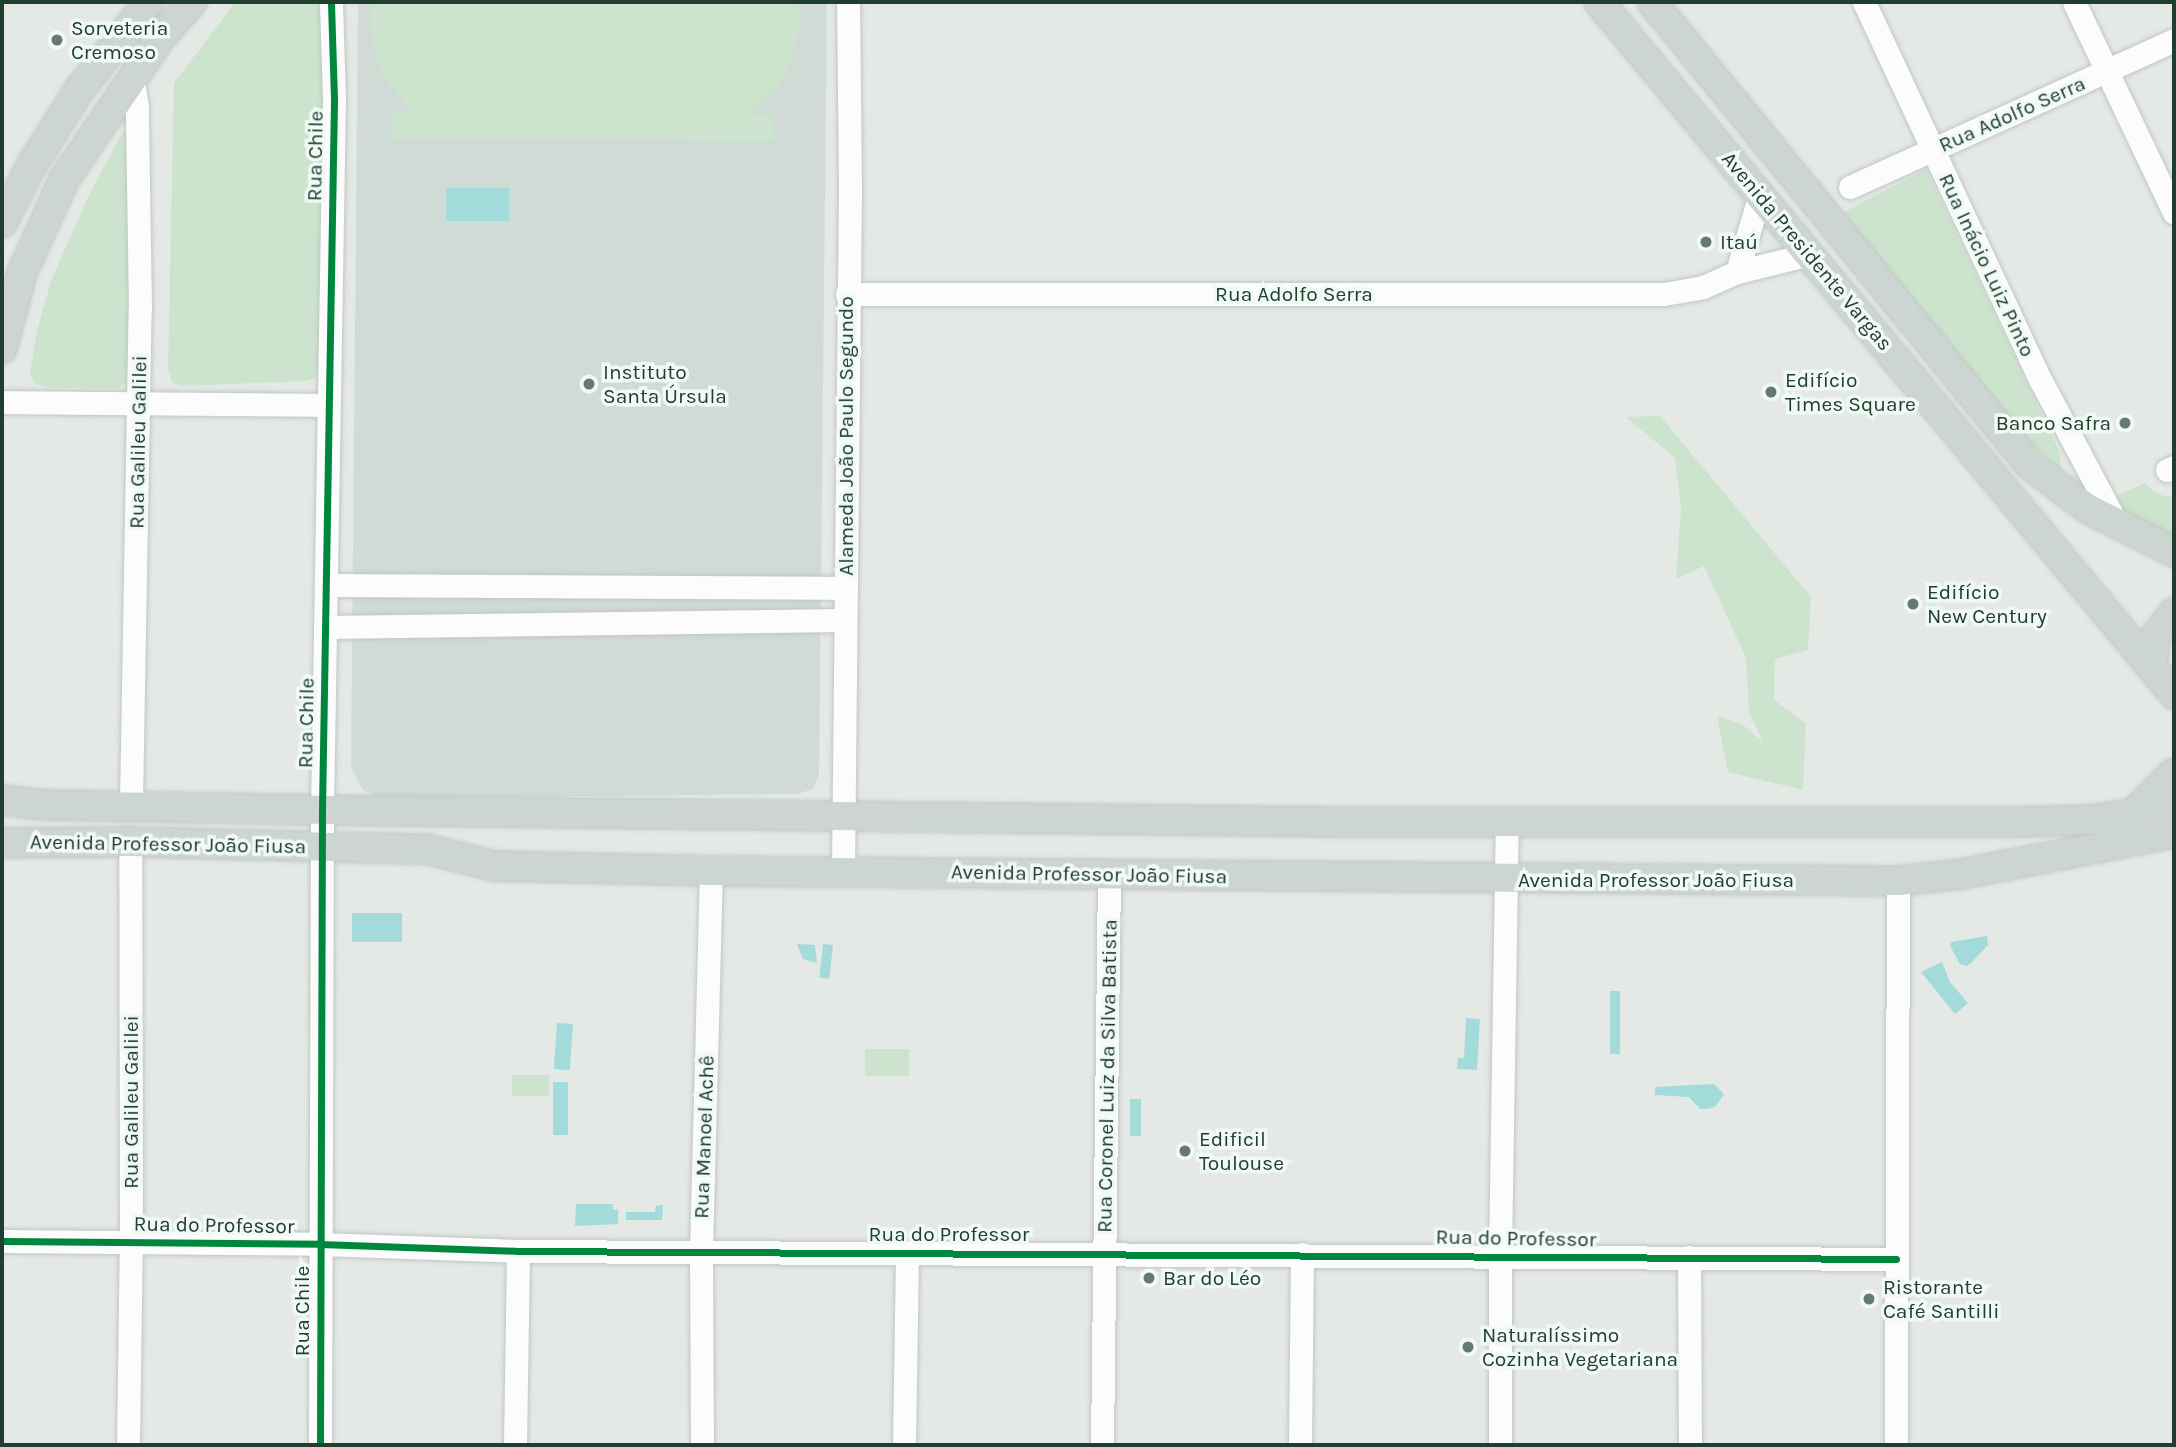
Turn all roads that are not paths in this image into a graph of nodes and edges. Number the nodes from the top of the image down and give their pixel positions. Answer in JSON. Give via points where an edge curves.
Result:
{"nodes":[{"id":1,"x":149,"y":2,"type":"edge"},
{"id":2,"x":192,"y":2,"type":"edge"},
{"id":3,"x":331,"y":2,"type":"edge"},
{"id":4,"x":848,"y":2,"type":"edge"},
{"id":5,"x":1599,"y":2,"type":"edge"},
{"id":6,"x":1652,"y":2,"type":"edge"},
{"id":7,"x":1661,"y":2,"type":"edge"},
{"id":8,"x":1864,"y":2,"type":"edge"},
{"id":9,"x":2074,"y":2,"type":"edge"},
{"id":10,"x":1676,"y":32,"type":"junction"},
{"id":11,"x":2174,"y":40,"type":"edge"},
{"id":12,"x":2107,"y":71,"type":"junction"},
{"id":13,"x":133,"y":81,"type":"junction"},
{"id":14,"x":1933,"y":150,"type":"junction"},
{"id":15,"x":32,"y":164,"type":"junction"},
{"id":16,"x":64,"y":180,"type":"junction"},
{"id":17,"x":1850,"y":187,"type":"dead end"},
{"id":18,"x":1760,"y":194,"type":"junction"},
{"id":19,"x":2174,"y":212,"type":"edge"},
{"id":20,"x":2,"y":223,"type":"edge"},
{"id":21,"x":1810,"y":254,"type":"junction"},
{"id":22,"x":1737,"y":272,"type":"junction"},
{"id":23,"x":847,"y":294,"type":"junction"},
{"id":24,"x":2,"y":349,"type":"edge"},
{"id":25,"x":2,"y":402,"type":"edge"},
{"id":26,"x":138,"y":405,"type":"junction"},
{"id":27,"x":328,"y":405,"type":"junction"},
{"id":28,"x":2117,"y":524,"type":"junction"},
{"id":29,"x":2174,"y":552,"type":"edge"},
{"id":30,"x":326,"y":586,"type":"junction"},
{"id":31,"x":845,"y":588,"type":"junction"},
{"id":32,"x":2174,"y":613,"type":"edge"},
{"id":33,"x":845,"y":621,"type":"junction"},
{"id":34,"x":325,"y":627,"type":"junction"},
{"id":35,"x":2152,"y":668,"type":"junction"},
{"id":36,"x":2174,"y":694,"type":"edge"},
{"id":37,"x":2174,"y":773,"type":"edge"},
{"id":38,"x":2,"y":800,"type":"edge"},
{"id":39,"x":131,"y":804,"type":"junction"},
{"id":40,"x":2174,"y":807,"type":"edge"},
{"id":41,"x":322,"y":809,"type":"junction"},
{"id":42,"x":844,"y":814,"type":"junction"},
{"id":43,"x":2130,"y":816,"type":"junction"},
{"id":44,"x":1507,"y":821,"type":"junction"},
{"id":45,"x":2174,"y":833,"type":"edge"},
{"id":46,"x":130,"y":842,"type":"junction"},
{"id":47,"x":2,"y":843,"type":"edge"},
{"id":48,"x":322,"y":846,"type":"junction"},
{"id":49,"x":842,"y":871,"type":"junction"},
{"id":50,"x":711,"y":872,"type":"junction"},
{"id":51,"x":1109,"y":875,"type":"junction"},
{"id":52,"x":1509,"y":880,"type":"junction"},
{"id":53,"x":1898,"y":881,"type":"junction"},
{"id":54,"x":2,"y":1241,"type":"edge"},
{"id":55,"x":131,"y":1241,"type":"junction"},
{"id":56,"x":320,"y":1244,"type":"junction"},
{"id":57,"x":518,"y":1251,"type":"junction"},
{"id":58,"x":701,"y":1251,"type":"junction"},
{"id":59,"x":907,"y":1252,"type":"junction"},
{"id":60,"x":1105,"y":1253,"type":"junction"},
{"id":61,"x":1302,"y":1254,"type":"junction"},
{"id":62,"x":1500,"y":1255,"type":"junction"},
{"id":63,"x":1689,"y":1258,"type":"junction"},
{"id":64,"x":1896,"y":1259,"type":"junction"},
{"id":65,"x":128,"y":1445,"type":"edge"},
{"id":66,"x":320,"y":1445,"type":"edge"},
{"id":67,"x":515,"y":1445,"type":"edge"},
{"id":68,"x":702,"y":1445,"type":"edge"},
{"id":69,"x":904,"y":1445,"type":"edge"},
{"id":70,"x":1102,"y":1445,"type":"edge"},
{"id":71,"x":1300,"y":1445,"type":"edge"},
{"id":72,"x":1500,"y":1445,"type":"edge"},
{"id":73,"x":1690,"y":1445,"type":"edge"},
{"id":74,"x":1896,"y":1445,"type":"edge"}],
"edges":[{"from":1,"to":15,"type":"main road","via":[[79,90]]},
{"from":2,"to":13,"type":"main road"},
{"from":3,"to":27,"type":"street","name":"Rua Chile","via":[[334,99]]},
{"from":4,"to":23,"type":"street","name":"Alameda João Paulo Segundo"},
{"from":5,"to":18,"type":"main road","name":"Avenida Presidente Vargas"},
{"from":6,"to":10,"type":"main road","name":"Avenida Presidente Vargas"},
{"from":7,"to":10,"type":"street"},
{"from":8,"to":14,"type":"street","name":"Rua Inácio Luiz Pinto"},
{"from":9,"to":12,"type":"street"},
{"from":10,"to":28,"type":"main road","name":"Avenida Presidente Vargas","via":[[2029,464],[2058,489]]},
{"from":11,"to":12,"type":"street","name":"Rua Adolfo Serra"},
{"from":12,"to":14,"type":"street","name":"Rua Adolfo Serra"},
{"from":12,"to":19,"type":"street"},
{"from":13,"to":16,"type":"main road"},
{"from":13,"to":26,"type":"street","name":"Rua Galileu Galilei","via":[[140,231]]},
{"from":14,"to":17,"type":"street","name":"Rua Adolfo Serra"},
{"from":14,"to":28,"type":"street","name":"Rua Inácio Luiz Pinto","via":[[2041,381]]},
{"from":15,"to":16,"type":"main road"},
{"from":15,"to":20,"type":"main road"},
{"from":16,"to":24,"type":"main road","via":[[22,273]]},
{"from":18,"to":21,"type":"main road","name":"Avenida Presidente Vargas"},
{"from":18,"to":22,"type":"street"},
{"from":21,"to":22,"type":"street","name":"Rua Adolfo Serra"},
{"from":21,"to":35,"type":"main road","name":"Avenida Presidente Vargas"},
{"from":22,"to":23,"type":"street","name":"Rua Adolfo Serra","via":[[1703,287],[1664,294]]},
{"from":23,"to":31,"type":"street","name":"Alameda João Paulo Segundo"},
{"from":25,"to":26,"type":"street"},
{"from":26,"to":27,"type":"street"},
{"from":26,"to":39,"type":"street","name":"Rua Galileu Galilei"},
{"from":27,"to":30,"type":"street","name":"Rua Chile"},
{"from":28,"to":29,"type":"main road","name":"Avenida Presidente Vargas"},
{"from":30,"to":31,"type":"street"},
{"from":30,"to":34,"type":"street","name":"Rua Chile"},
{"from":31,"to":33,"type":"street","name":"Alameda João Paulo Segundo"},
{"from":32,"to":35,"type":"main road","via":[[2155,637]]},
{"from":33,"to":34,"type":"street"},
{"from":33,"to":42,"type":"street","name":"Alameda João Paulo Segundo"},
{"from":34,"to":41,"type":"street","name":"Rua Chile"},
{"from":35,"to":36,"type":"main road","name":"Avenida Presidente Vargas"},
{"from":37,"to":43,"type":"main road"},
{"from":38,"to":39,"type":"main road","name":"Avenida Professor João Fiusa","via":[[44,805]]},
{"from":39,"to":41,"type":"main road","name":"Avenida Professor João Fiusa"},
{"from":40,"to":43,"type":"main road","name":"Avenida Professor João Fiusa"},
{"from":41,"to":42,"type":"main road","name":"Avenida Professor João Fiusa"},
{"from":41,"to":48,"type":"street","name":"Rua Chile"},
{"from":42,"to":44,"type":"main road","name":"Avenida Professor João Fiusa"},
{"from":42,"to":49,"type":"street","name":"Alameda João Paulo Segundo"},
{"from":43,"to":44,"type":"main road","name":"Avenida Professor João Fiusa","via":[[2019,822]]},
{"from":44,"to":52,"type":"street"},
{"from":45,"to":53,"type":"main road","name":"Avenida Professor João Fiusa","via":[[1961,874]]},
{"from":46,"to":47,"type":"main road","name":"Avenida Professor João Fiusa"},
{"from":46,"to":48,"type":"main road","name":"Avenida Professor João Fiusa"},
{"from":46,"to":55,"type":"street","name":"Rua Galileu Galilei"},
{"from":48,"to":50,"type":"main road","name":"Avenida Professor João Fiusa","via":[[426,849],[494,866]]},
{"from":48,"to":56,"type":"street","name":"Rua Chile"},
{"from":49,"to":50,"type":"main road","name":"Avenida Professor João Fiusa"},
{"from":49,"to":51,"type":"main road","name":"Avenida Professor João Fiusa"},
{"from":50,"to":58,"type":"street","name":"Rua Manoel Achê"},
{"from":51,"to":52,"type":"main road","name":"Avenida Professor João Fiusa"},
{"from":51,"to":60,"type":"street","name":"Rua Coronel Luiz da Silva Batista"},
{"from":52,"to":53,"type":"main road","name":"Avenida Professor João Fiusa"},
{"from":52,"to":62,"type":"street"},
{"from":53,"to":64,"type":"street"},
{"from":54,"to":55,"type":"street","name":"Rua do Professor"},
{"from":55,"to":56,"type":"street","name":"Rua do Professor"},
{"from":55,"to":65,"type":"street","name":"Rua Galileu Galilei"},
{"from":56,"to":57,"type":"street","name":"Rua do Professor"},
{"from":56,"to":66,"type":"street","name":"Rua Chile"},
{"from":57,"to":58,"type":"street","name":"Rua do Professor"},
{"from":57,"to":67,"type":"street"},
{"from":58,"to":59,"type":"street","name":"Rua do Professor"},
{"from":58,"to":68,"type":"street","name":"Rua Manoel Achê"},
{"from":59,"to":60,"type":"street","name":"Rua do Professor"},
{"from":59,"to":69,"type":"street"},
{"from":60,"to":61,"type":"street","name":"Rua do Professor"},
{"from":60,"to":70,"type":"street","name":"Rua Coronel Luiz da Silva Batista"},
{"from":61,"to":62,"type":"street","name":"Rua do Professor"},
{"from":61,"to":71,"type":"street"},
{"from":62,"to":63,"type":"street","name":"Rua do Professor"},
{"from":62,"to":72,"type":"street"},
{"from":63,"to":64,"type":"street","name":"Rua do Professor"},
{"from":63,"to":73,"type":"street"},
{"from":64,"to":74,"type":"street"}]}
